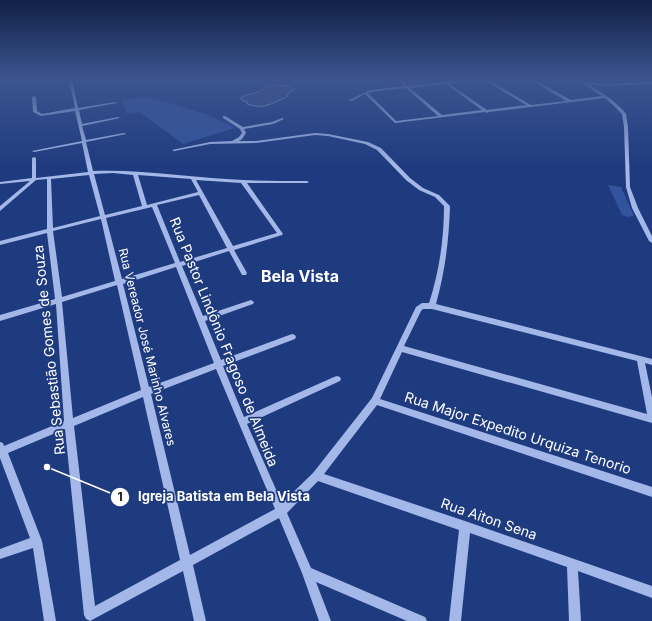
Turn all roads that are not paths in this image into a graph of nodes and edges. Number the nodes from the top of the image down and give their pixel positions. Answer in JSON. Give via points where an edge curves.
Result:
{"nodes":[{"id":1,"x":35,"y":108,"type":"edge"},
{"id":2,"x":83,"y":108,"type":"edge"},
{"id":3,"x":381,"y":108,"type":"edge"},
{"id":4,"x":431,"y":108,"type":"edge"},
{"id":5,"x":481,"y":108,"type":"edge"},
{"id":6,"x":516,"y":108,"type":"edge"},
{"id":7,"x":617,"y":108,"type":"edge"},
{"id":8,"x":77,"y":109,"type":"junction"},
{"id":9,"x":487,"y":112,"type":"junction"},
{"id":10,"x":224,"y":117,"type":"dead end"},
{"id":11,"x":442,"y":117,"type":"junction"},
{"id":12,"x":118,"y":118,"type":"dead end"},
{"id":13,"x":282,"y":119,"type":"dead end"},
{"id":14,"x":80,"y":124,"type":"junction"},
{"id":15,"x":242,"y":128,"type":"junction"},
{"id":16,"x":124,"y":134,"type":"dead end"},
{"id":17,"x":85,"y":141,"type":"junction"},
{"id":18,"x":233,"y":142,"type":"junction"},
{"id":19,"x":174,"y":150,"type":"dead end"},
{"id":20,"x":34,"y":151,"type":"dead end"},
{"id":21,"x":34,"y":158,"type":"dead end"},
{"id":22,"x":90,"y":173,"type":"junction"},
{"id":23,"x":135,"y":173,"type":"junction"},
{"id":24,"x":49,"y":178,"type":"junction"},
{"id":25,"x":193,"y":178,"type":"junction"},
{"id":26,"x":34,"y":180,"type":"junction"},
{"id":27,"x":243,"y":182,"type":"junction"},
{"id":28,"x":307,"y":182,"type":"dead end"},
{"id":29,"x":0,"y":183,"type":"edge"},
{"id":30,"x":200,"y":193,"type":"junction"},
{"id":31,"x":150,"y":206,"type":"junction"},
{"id":32,"x":0,"y":209,"type":"edge"},
{"id":33,"x":103,"y":217,"type":"junction"},
{"id":34,"x":50,"y":230,"type":"junction"},
{"id":35,"x":652,"y":241,"type":"edge"},
{"id":36,"x":0,"y":243,"type":"edge"},
{"id":37,"x":231,"y":249,"type":"junction"},
{"id":38,"x":179,"y":265,"type":"junction"},
{"id":39,"x":244,"y":273,"type":"dead end"},
{"id":40,"x":119,"y":283,"type":"junction"},
{"id":41,"x":59,"y":301,"type":"junction"},
{"id":42,"x":251,"y":302,"type":"dead end"},
{"id":43,"x":432,"y":306,"type":"junction"},
{"id":44,"x":0,"y":318,"type":"edge"},
{"id":45,"x":200,"y":320,"type":"junction"},
{"id":46,"x":292,"y":337,"type":"dead end"},
{"id":47,"x":399,"y":348,"type":"junction"},
{"id":48,"x":640,"y":359,"type":"junction"},
{"id":49,"x":652,"y":362,"type":"edge"},
{"id":50,"x":219,"y":366,"type":"junction"},
{"id":51,"x":337,"y":379,"type":"dead end"},
{"id":52,"x":146,"y":392,"type":"junction"},
{"id":53,"x":376,"y":402,"type":"junction"},
{"id":54,"x":652,"y":418,"type":"edge"},
{"id":55,"x":242,"y":422,"type":"junction"},
{"id":56,"x":69,"y":423,"type":"junction"},
{"id":57,"x":1,"y":450,"type":"edge"},
{"id":58,"x":316,"y":476,"type":"junction"},
{"id":59,"x":652,"y":492,"type":"edge"},
{"id":60,"x":280,"y":512,"type":"junction"},
{"id":61,"x":465,"y":526,"type":"junction"},
{"id":62,"x":37,"y":541,"type":"junction"},
{"id":63,"x":0,"y":554,"type":"edge"},
{"id":64,"x":572,"y":563,"type":"junction"},
{"id":65,"x":186,"y":564,"type":"junction"},
{"id":66,"x":307,"y":572,"type":"junction"},
{"id":67,"x":652,"y":592,"type":"edge"},
{"id":68,"x":50,"y":621,"type":"edge"},
{"id":69,"x":200,"y":621,"type":"edge"},
{"id":70,"x":325,"y":621,"type":"edge"},
{"id":71,"x":421,"y":621,"type":"edge"},
{"id":72,"x":455,"y":621,"type":"edge"},
{"id":73,"x":575,"y":621,"type":"edge"}],
"edges":[{"from":1,"to":8,"type":"street","via":[[37,114]]},
{"from":2,"to":8,"type":"street"},
{"from":3,"to":11,"type":"street","via":[[395,122]]},
{"from":4,"to":11,"type":"street"},
{"from":5,"to":9,"type":"street"},
{"from":6,"to":9,"type":"street"},
{"from":7,"to":35,"type":"street","via":[[625,114],[628,188]]},
{"from":8,"to":14,"type":"street","name":"Rua Vereador José Marinho Alvares"},
{"from":9,"to":11,"type":"street"},
{"from":10,"to":15,"type":"street"},
{"from":12,"to":14,"type":"street"},
{"from":13,"to":15,"type":"street"},
{"from":14,"to":17,"type":"street","name":"Rua Vereador José Marinho Alvares"},
{"from":15,"to":18,"type":"street","via":[[244,133],[241,138]]},
{"from":16,"to":17,"type":"street"},
{"from":17,"to":20,"type":"street"},
{"from":17,"to":22,"type":"street","name":"Rua Vereador José Marinho Alvares"},
{"from":18,"to":19,"type":"street","via":[[196,144]]},
{"from":18,"to":43,"type":"street","via":[[256,142],[323,134],[366,143],[379,150],[414,185],[442,200],[447,206],[447,230],[440,281]]},
{"from":21,"to":26,"type":"street"},
{"from":22,"to":23,"type":"street"},
{"from":22,"to":24,"type":"street"},
{"from":22,"to":33,"type":"street","name":"Rua Vereador José Marinho Alvares"},
{"from":23,"to":25,"type":"street"},
{"from":23,"to":31,"type":"street","name":"Rua Pastor Lindônio Fragoso de Almeida"},
{"from":24,"to":26,"type":"street"},
{"from":24,"to":34,"type":"street","name":"Rua Sebastião Gomes de Souza"},
{"from":25,"to":27,"type":"street"},
{"from":25,"to":30,"type":"street"},
{"from":26,"to":29,"type":"street"},
{"from":26,"to":32,"type":"street"},
{"from":27,"to":28,"type":"street"},
{"from":27,"to":37,"type":"street","via":[[280,234]]},
{"from":30,"to":31,"type":"street"},
{"from":30,"to":37,"type":"street"},
{"from":31,"to":33,"type":"street"},
{"from":31,"to":38,"type":"street","name":"Rua Pastor Lindônio Fragoso de Almeida"},
{"from":33,"to":34,"type":"street"},
{"from":33,"to":40,"type":"street","name":"Rua Vereador José Marinho Alvares"},
{"from":34,"to":36,"type":"street"},
{"from":34,"to":41,"type":"street","name":"Rua Sebastião Gomes de Souza"},
{"from":37,"to":38,"type":"street"},
{"from":37,"to":39,"type":"street"},
{"from":38,"to":40,"type":"street"},
{"from":38,"to":45,"type":"street","name":"Rua Pastor Lindônio Fragoso de Almeida"},
{"from":40,"to":41,"type":"street"},
{"from":40,"to":52,"type":"street","name":"Rua Vereador José Marinho Alvares"},
{"from":41,"to":44,"type":"street"},
{"from":41,"to":56,"type":"street","name":"Rua Sebastião Gomes de Souza"},
{"from":42,"to":45,"type":"street"},
{"from":43,"to":47,"type":"street","via":[[422,306],[418,309]]},
{"from":43,"to":48,"type":"street"},
{"from":45,"to":50,"type":"street","name":"Rua Pastor Lindônio Fragoso de Almeida"},
{"from":46,"to":50,"type":"street"},
{"from":47,"to":53,"type":"street"},
{"from":47,"to":54,"type":"street"},
{"from":48,"to":49,"type":"street"},
{"from":48,"to":54,"type":"street"},
{"from":50,"to":52,"type":"street"},
{"from":50,"to":55,"type":"street","name":"Rua Pastor Lindônio Fragoso de Almeida"},
{"from":51,"to":55,"type":"street"},
{"from":52,"to":56,"type":"street"},
{"from":52,"to":65,"type":"street","name":"Rua Vereador José Marinho Alvares"},
{"from":53,"to":58,"type":"street"},
{"from":53,"to":59,"type":"street","name":"Rua Major Expedito Urquiza Tenorio"},
{"from":55,"to":60,"type":"street","name":"Rua Pastor Lindônio Fragoso de Almeida"},
{"from":56,"to":57,"type":"street"},
{"from":56,"to":65,"type":"street","name":"Rua Sebastião Gomes de Souza","via":[[90,615]]},
{"from":57,"to":62,"type":"street"},
{"from":58,"to":60,"type":"street"},
{"from":58,"to":61,"type":"street","name":"Rua Aiton Sena"},
{"from":60,"to":65,"type":"street"},
{"from":60,"to":66,"type":"street","name":"Rua Pastor Lindônio Fragoso de Almeida"},
{"from":61,"to":64,"type":"street","name":"Rua Aiton Sena"},
{"from":61,"to":72,"type":"street"},
{"from":62,"to":63,"type":"street"},
{"from":62,"to":68,"type":"street"},
{"from":64,"to":67,"type":"street","name":"Rua Aiton Sena"},
{"from":64,"to":73,"type":"street"},
{"from":65,"to":69,"type":"street","name":"Rua Vereador José Marinho Alvares"},
{"from":66,"to":70,"type":"street","name":"Rua Pastor Lindônio Fragoso de Almeida"},
{"from":66,"to":71,"type":"street"}]}
